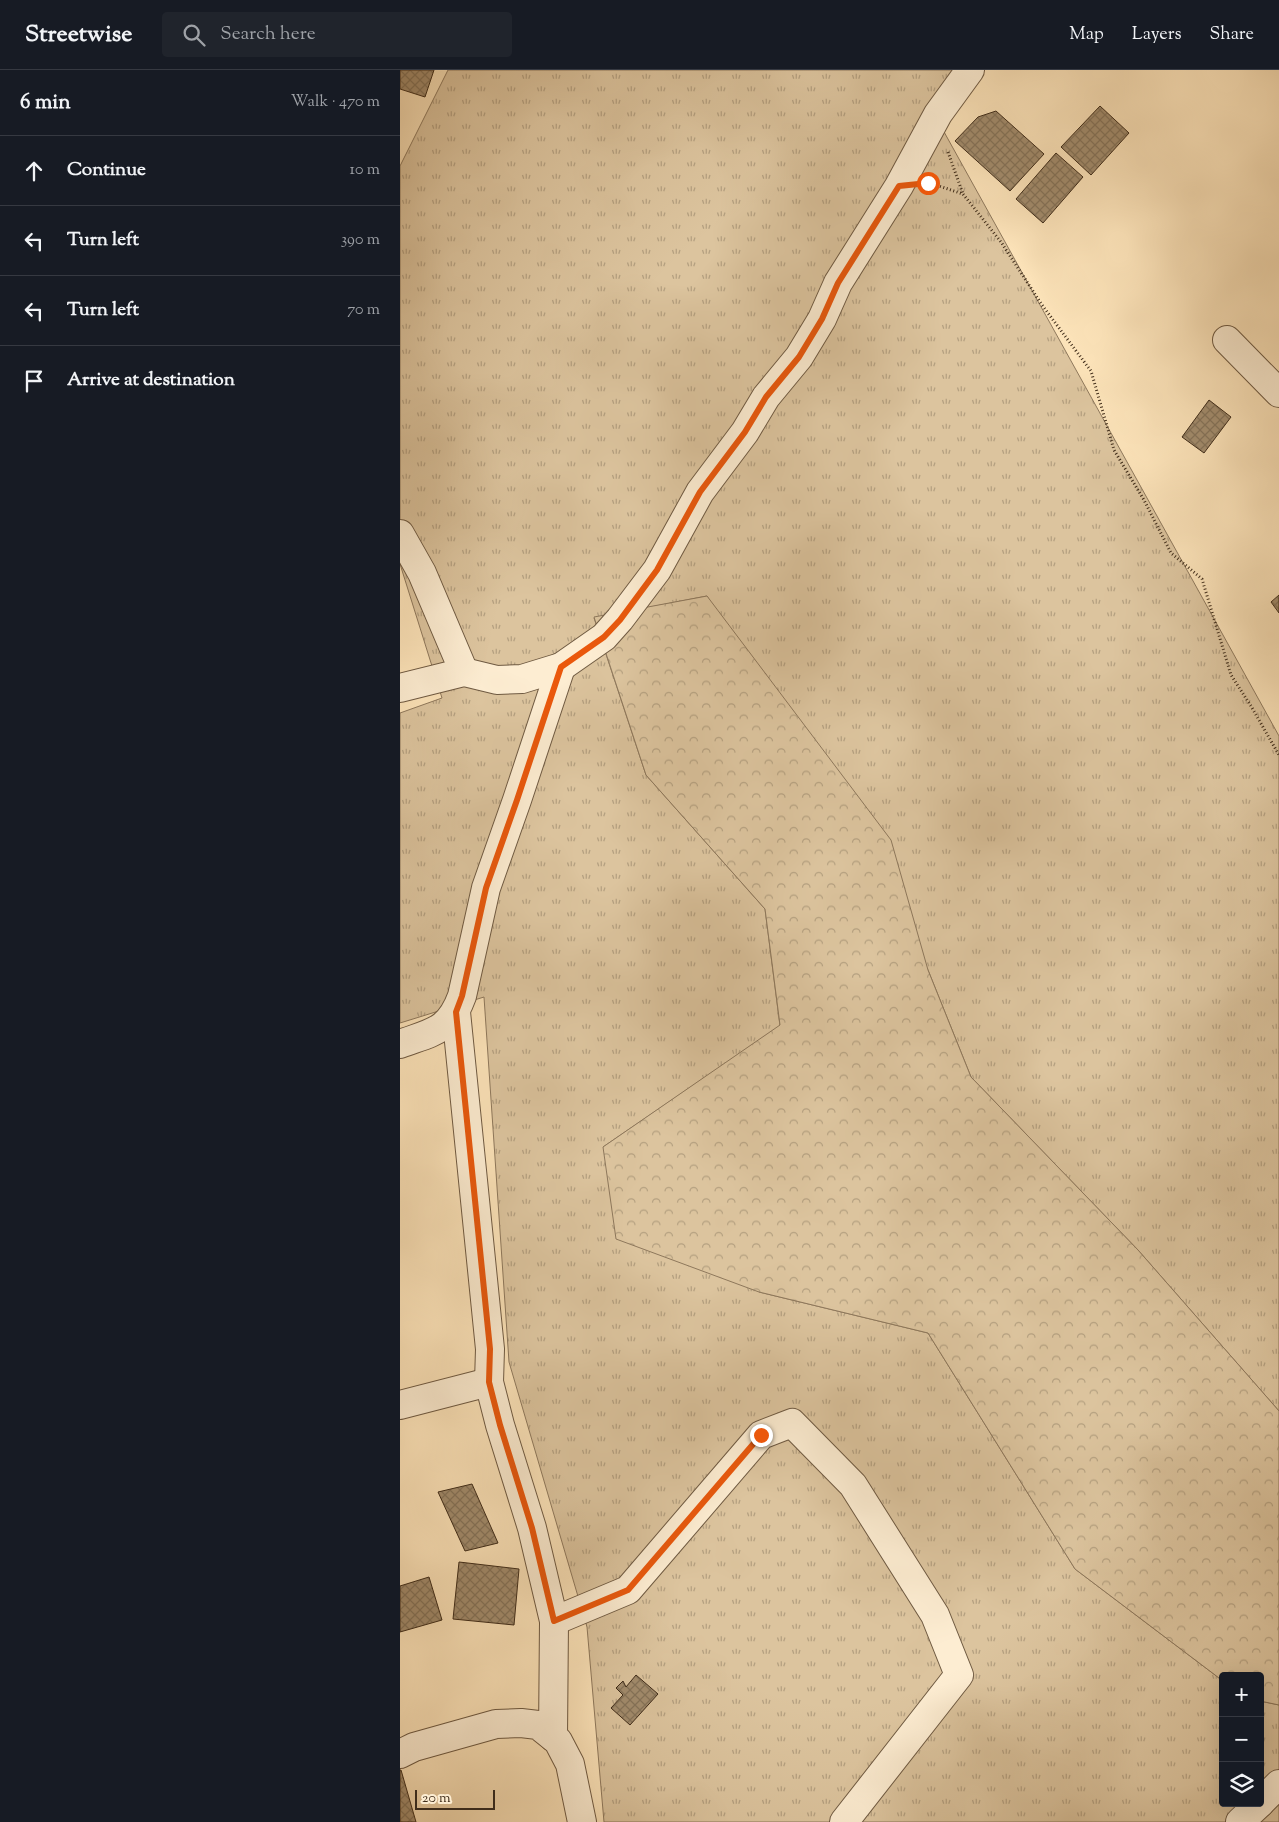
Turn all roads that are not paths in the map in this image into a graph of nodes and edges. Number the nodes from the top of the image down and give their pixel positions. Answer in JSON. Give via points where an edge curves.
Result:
{"nodes":[{"id":1,"x":970,"y":70,"type":"edge"},
{"id":2,"x":1227,"y":340,"type":"dead end"},
{"id":3,"x":1279,"y":393,"type":"edge"},
{"id":4,"x":400,"y":534,"type":"edge"},
{"id":5,"x":561,"y":667,"type":"junction"},
{"id":6,"x":464,"y":672,"type":"junction"},
{"id":7,"x":400,"y":688,"type":"edge"},
{"id":8,"x":456,"y":1012,"type":"junction"},
{"id":9,"x":400,"y":1044,"type":"edge"},
{"id":10,"x":489,"y":1382,"type":"junction"},
{"id":11,"x":400,"y":1405,"type":"edge"},
{"id":12,"x":554,"y":1621,"type":"junction"},
{"id":13,"x":553,"y":1737,"type":"junction"},
{"id":14,"x":400,"y":1754,"type":"edge"},
{"id":15,"x":1279,"y":1784,"type":"edge"},
{"id":16,"x":1264,"y":1799,"type":"edge"},
{"id":17,"x":1256,"y":1807,"type":"edge"},
{"id":18,"x":582,"y":1822,"type":"edge"},
{"id":19,"x":844,"y":1822,"type":"edge"},
{"id":20,"x":1240,"y":1822,"type":"edge"}],
"edges":[{"from":1,"to":5,"type":"street","via":[[938,114],[899,186],[838,283],[822,319],[799,357],[766,397],[745,432],[700,492],[657,570],[604,637]]},
{"from":2,"to":3,"type":"street"},
{"from":4,"to":6,"type":"street","via":[[422,573]]},
{"from":5,"to":6,"type":"street","via":[[522,679],[497,680]]},
{"from":5,"to":8,"type":"street","via":[[486,888]]},
{"from":6,"to":7,"type":"street"},
{"from":8,"to":9,"type":"street","via":[[442,1028]]},
{"from":8,"to":10,"type":"street","via":[[490,1349]]},
{"from":10,"to":11,"type":"street"},
{"from":10,"to":12,"type":"street","via":[[532,1528]]},
{"from":12,"to":13,"type":"street"},
{"from":12,"to":19,"type":"street","via":[[628,1590],[761,1435],[792,1423],[854,1485],[935,1615],[959,1675]]},
{"from":13,"to":14,"type":"street","via":[[538,1725],[496,1724],[414,1746]]},
{"from":13,"to":18,"type":"street","via":[[558,1740],[570,1764]]},
{"from":15,"to":16,"type":"street"},
{"from":17,"to":20,"type":"street"}]}
